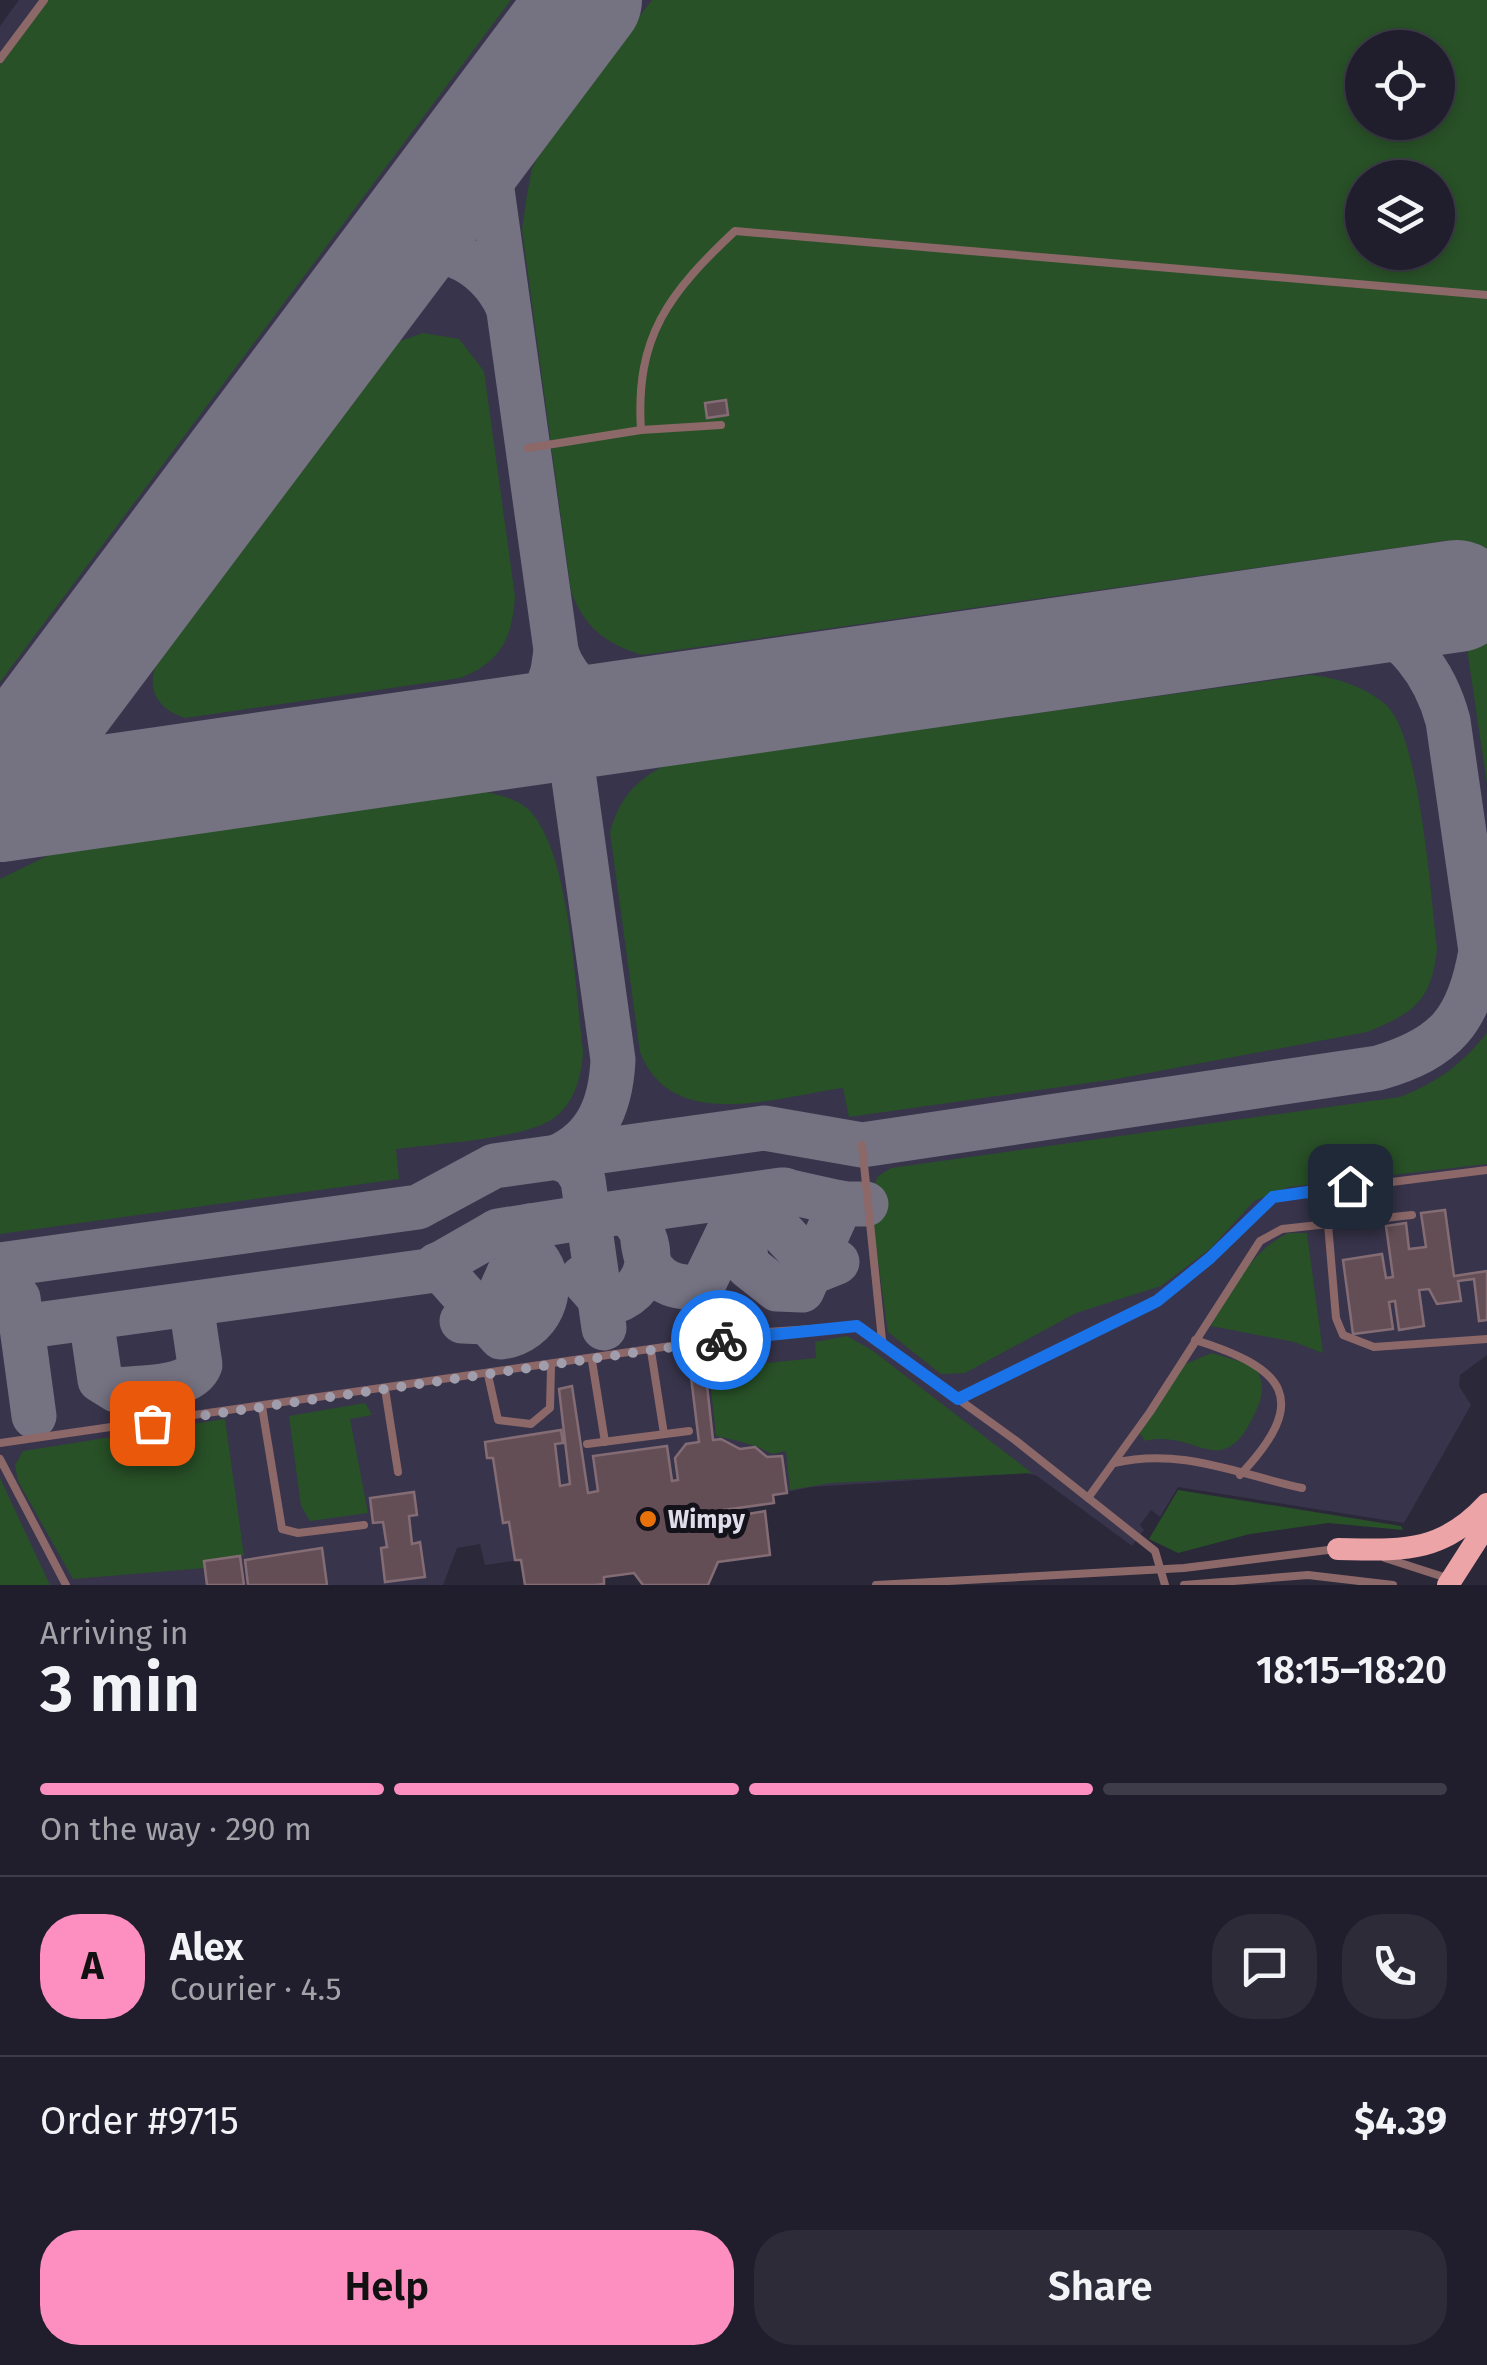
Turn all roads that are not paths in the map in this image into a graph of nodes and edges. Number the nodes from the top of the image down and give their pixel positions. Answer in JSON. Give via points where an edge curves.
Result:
{"nodes":[{"id":1,"x":44,"y":0,"type":"edge"},
{"id":2,"x":0,"y":59,"type":"edge"},
{"id":3,"x":1487,"y":294,"type":"edge"},
{"id":4,"x":721,"y":425,"type":"dead end"},
{"id":5,"x":640,"y":430,"type":"junction"},
{"id":6,"x":528,"y":448,"type":"dead end"},
{"id":7,"x":862,"y":1145,"type":"dead end"},
{"id":8,"x":1487,"y":1170,"type":"edge"},
{"id":9,"x":1412,"y":1214,"type":"dead end"},
{"id":10,"x":1328,"y":1224,"type":"junction"},
{"id":11,"x":1487,"y":1339,"type":"edge"},
{"id":12,"x":882,"y":1340,"type":"junction"},
{"id":13,"x":1194,"y":1340,"type":"junction"},
{"id":14,"x":652,"y":1350,"type":"junction"},
{"id":15,"x":592,"y":1361,"type":"junction"},
{"id":16,"x":551,"y":1367,"type":"junction"},
{"id":17,"x":488,"y":1375,"type":"junction"},
{"id":18,"x":385,"y":1390,"type":"junction"},
{"id":19,"x":958,"y":1399,"type":"junction"},
{"id":20,"x":262,"y":1407,"type":"junction"},
{"id":21,"x":689,"y":1431,"type":"dead end"},
{"id":22,"x":664,"y":1434,"type":"junction"},
{"id":23,"x":605,"y":1442,"type":"junction"},
{"id":24,"x":0,"y":1444,"type":"edge"},
{"id":25,"x":587,"y":1444,"type":"dead end"},
{"id":26,"x":0,"y":1459,"type":"edge"},
{"id":27,"x":1114,"y":1463,"type":"junction"},
{"id":28,"x":398,"y":1472,"type":"dead end"},
{"id":29,"x":1240,"y":1476,"type":"junction"},
{"id":30,"x":1302,"y":1488,"type":"dead end"},
{"id":31,"x":1088,"y":1498,"type":"junction"},
{"id":32,"x":1487,"y":1504,"type":"edge"},
{"id":33,"x":364,"y":1524,"type":"dead end"},
{"id":34,"x":1487,"y":1524,"type":"edge"},
{"id":35,"x":1338,"y":1549,"type":"junction"},
{"id":36,"x":1060,"y":1561,"type":"dead end"},
{"id":37,"x":1184,"y":1568,"type":"junction"},
{"id":38,"x":1162,"y":1570,"type":"junction"},
{"id":39,"x":1060,"y":1572,"type":"junction"},
{"id":40,"x":1286,"y":1576,"type":"junction"},
{"id":41,"x":1450,"y":1582,"type":"edge"},
{"id":42,"x":66,"y":1585,"type":"edge"},
{"id":43,"x":876,"y":1585,"type":"edge"},
{"id":44,"x":1165,"y":1585,"type":"edge"},
{"id":45,"x":1184,"y":1585,"type":"edge"},
{"id":46,"x":1261,"y":1585,"type":"edge"},
{"id":47,"x":1393,"y":1585,"type":"edge"}],
"edges":[{"from":1,"to":2,"type":"lane"},
{"from":3,"to":5,"type":"lane","via":[[735,231],[670,300],[650,334],[638,390]]},
{"from":4,"to":5,"type":"lane"},
{"from":5,"to":6,"type":"lane"},
{"from":7,"to":12,"type":"lane"},
{"from":8,"to":19,"type":"lane","via":[[1273,1197],[1157,1301]]},
{"from":9,"to":10,"type":"lane"},
{"from":10,"to":11,"type":"lane","via":[[1343,1335],[1374,1348]]},
{"from":10,"to":13,"type":"lane","via":[[1282,1230],[1260,1241]]},
{"from":12,"to":14,"type":"lane","via":[[841,1324]]},
{"from":12,"to":19,"type":"lane"},
{"from":13,"to":27,"type":"lane"},
{"from":13,"to":29,"type":"lane","via":[[1256,1363],[1285,1400],[1278,1426]]},
{"from":14,"to":15,"type":"lane"},
{"from":14,"to":22,"type":"lane"},
{"from":15,"to":16,"type":"lane"},
{"from":15,"to":23,"type":"lane"},
{"from":16,"to":17,"type":"lane"},
{"from":16,"to":17,"type":"lane","via":[[550,1408],[532,1424],[498,1420]]},
{"from":17,"to":18,"type":"lane"},
{"from":18,"to":20,"type":"lane"},
{"from":18,"to":28,"type":"lane"},
{"from":19,"to":31,"type":"lane"},
{"from":20,"to":24,"type":"lane"},
{"from":20,"to":33,"type":"lane","via":[[282,1529]]},
{"from":21,"to":22,"type":"lane"},
{"from":22,"to":23,"type":"lane"},
{"from":23,"to":25,"type":"lane"},
{"from":26,"to":42,"type":"lane"},
{"from":27,"to":29,"type":"lane","via":[[1165,1456],[1200,1460]]},
{"from":27,"to":31,"type":"lane"},
{"from":29,"to":30,"type":"lane"},
{"from":31,"to":38,"type":"lane","via":[[1155,1551]]},
{"from":32,"to":35,"type":"main road","via":[[1438,1542]]},
{"from":34,"to":41,"type":"main road"},
{"from":35,"to":37,"type":"lane"},
{"from":35,"to":41,"type":"lane","via":[[1406,1563]]},
{"from":36,"to":39,"type":"lane"},
{"from":37,"to":38,"type":"lane"},
{"from":37,"to":45,"type":"lane"},
{"from":38,"to":39,"type":"lane"},
{"from":38,"to":44,"type":"lane"},
{"from":39,"to":43,"type":"lane"},
{"from":40,"to":45,"type":"lane"},
{"from":40,"to":46,"type":"lane"},
{"from":40,"to":47,"type":"lane"}]}
